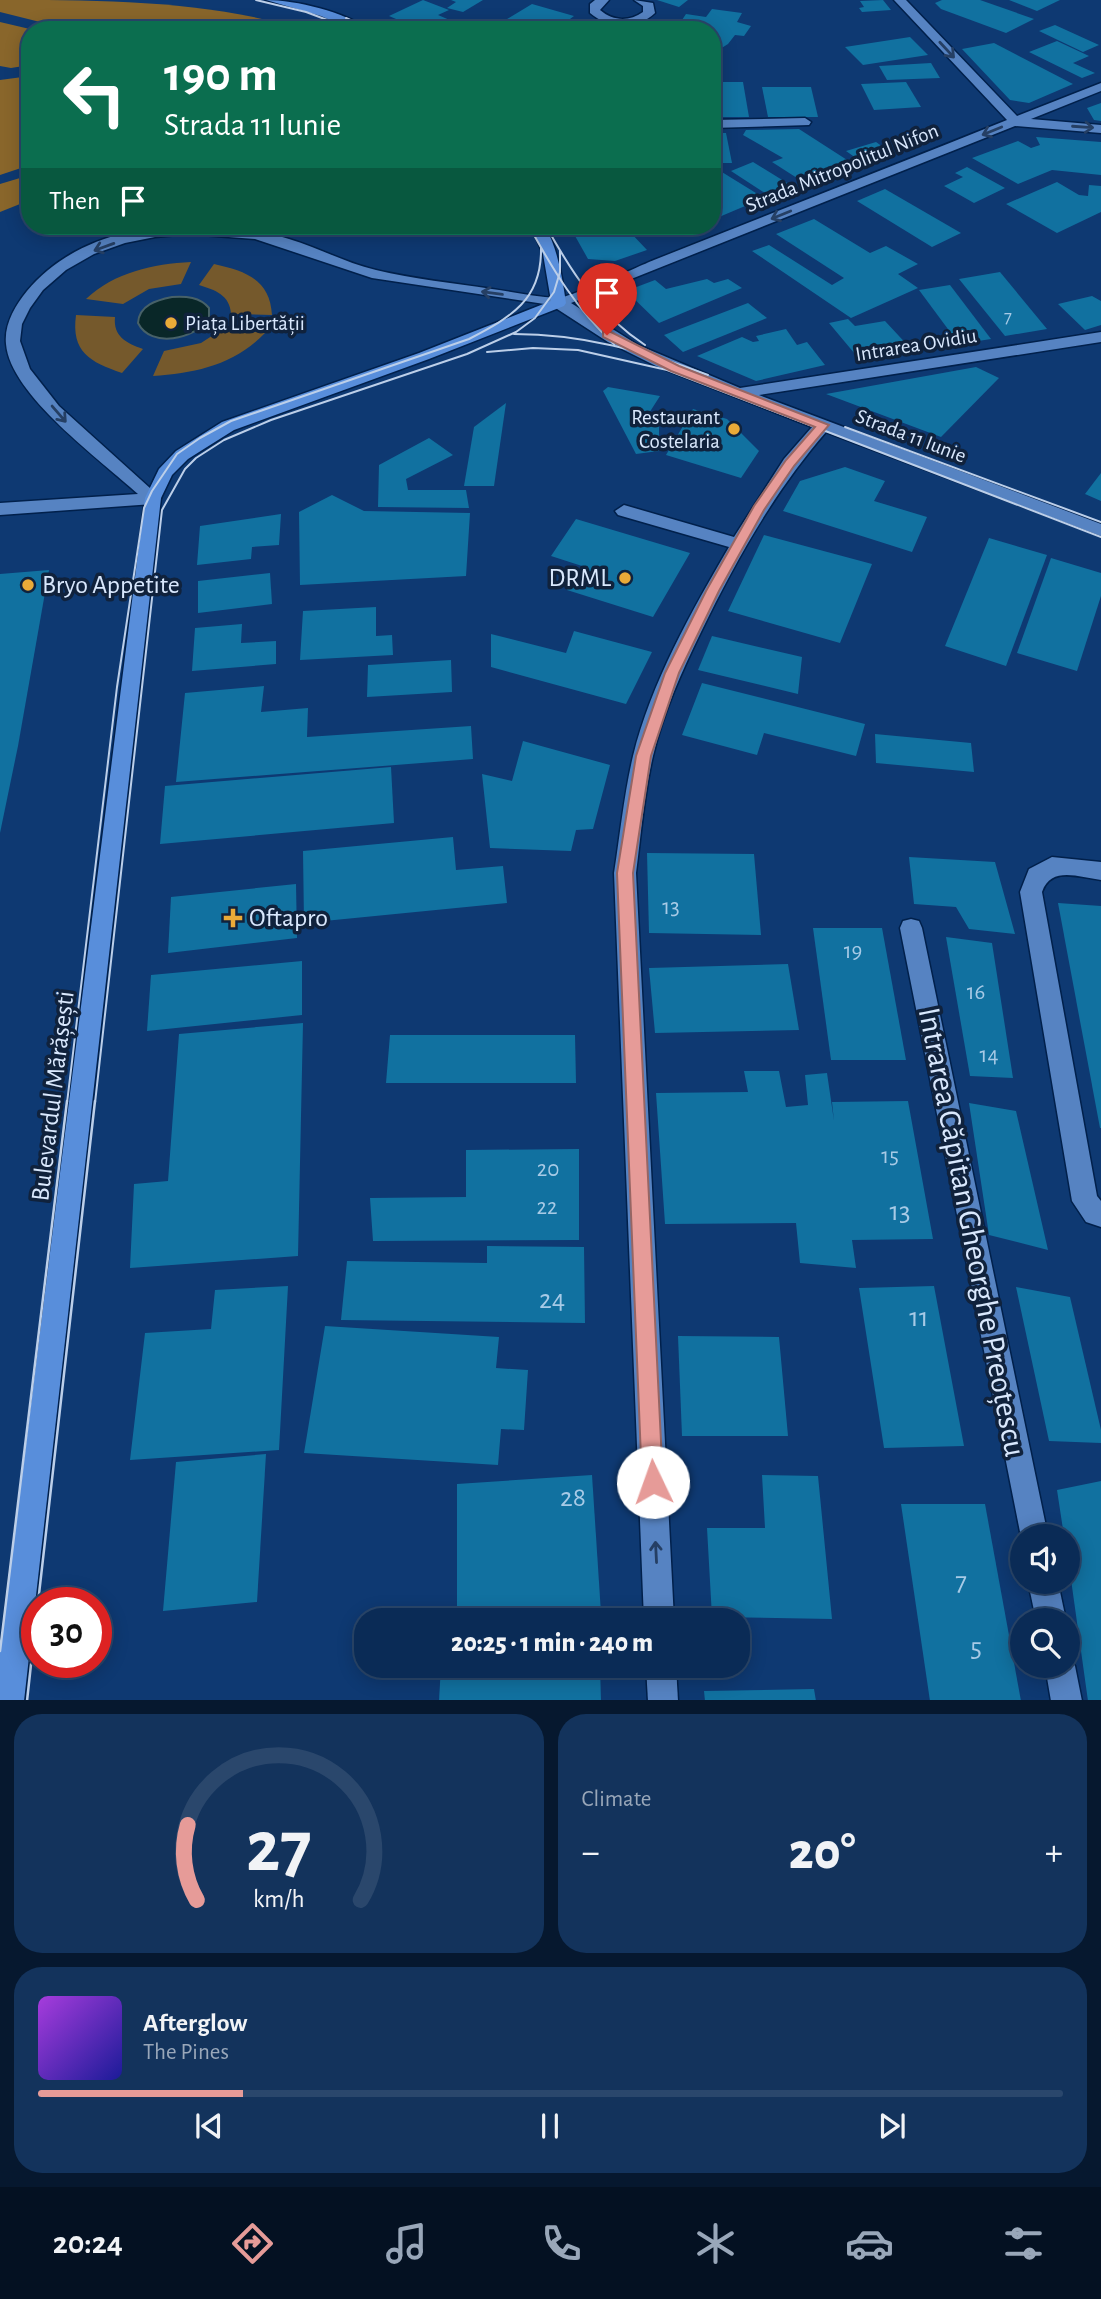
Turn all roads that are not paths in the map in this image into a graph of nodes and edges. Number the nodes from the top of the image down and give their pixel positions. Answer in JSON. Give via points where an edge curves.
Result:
{"nodes":[{"id":1,"x":272,"y":0,"type":"edge"},
{"id":2,"x":584,"y":0,"type":"edge"},
{"id":3,"x":640,"y":0,"type":"edge"},
{"id":4,"x":900,"y":0,"type":"edge"},
{"id":5,"x":600,"y":2,"type":"edge"},
{"id":6,"x":342,"y":21,"type":"edge"},
{"id":7,"x":611,"y":21,"type":"edge"},
{"id":8,"x":632,"y":21,"type":"edge"},
{"id":9,"x":1101,"y":88,"type":"edge"},
{"id":10,"x":804,"y":121,"type":"dead end"},
{"id":11,"x":1016,"y":122,"type":"junction"},
{"id":12,"x":721,"y":124,"type":"edge"},
{"id":13,"x":1101,"y":129,"type":"edge"},
{"id":14,"x":141,"y":235,"type":"edge"},
{"id":15,"x":253,"y":235,"type":"edge"},
{"id":16,"x":543,"y":235,"type":"edge"},
{"id":17,"x":559,"y":303,"type":"junction"},
{"id":18,"x":1101,"y":337,"type":"edge"},
{"id":19,"x":737,"y":392,"type":"junction"},
{"id":20,"x":823,"y":425,"type":"junction"},
{"id":21,"x":153,"y":498,"type":"junction"},
{"id":22,"x":0,"y":509,"type":"edge"},
{"id":23,"x":624,"y":511,"type":"dead end"},
{"id":24,"x":1101,"y":530,"type":"edge"},
{"id":25,"x":739,"y":544,"type":"junction"},
{"id":26,"x":1101,"y":871,"type":"edge"},
{"id":27,"x":911,"y":928,"type":"dead end"},
{"id":28,"x":1101,"y":1215,"type":"edge"},
{"id":29,"x":1032,"y":1524,"type":"edge"},
{"id":30,"x":658,"y":1608,"type":"edge"},
{"id":31,"x":662,"y":1678,"type":"edge"},
{"id":32,"x":1062,"y":1678,"type":"edge"},
{"id":33,"x":9,"y":1700,"type":"edge"},
{"id":34,"x":663,"y":1700,"type":"edge"},
{"id":35,"x":1067,"y":1700,"type":"edge"}],
"edges":[{"from":1,"to":6,"type":"main road"},
{"from":2,"to":5,"type":"street"},
{"from":3,"to":8,"type":"street","via":[[649,5],[649,13]]},
{"from":4,"to":11,"type":"street","one_way":true},
{"from":5,"to":7,"type":"street","via":[[594,12]]},
{"from":9,"to":11,"type":"street","name":"Strada Mitropolitul Nifon"},
{"from":10,"to":12,"type":"street"},
{"from":11,"to":13,"type":"street","one_way":true},
{"from":11,"to":17,"type":"street","name":"Strada Mitropolitul Nifon","one_way":true},
{"from":14,"to":21,"type":"street","one_way":true,"via":[[69,262],[42,283],[24,304],[14,326],[13,347],[19,365],[66,423]]},
{"from":17,"to":15,"type":"street","one_way":true,"via":[[379,275]]},
{"from":16,"to":17,"type":"main road"},
{"from":17,"to":19,"type":"street","name":"Strada 11 Iunie","via":[[641,354]]},
{"from":17,"to":21,"type":"main road","via":[[228,426],[182,455],[165,473]]},
{"from":18,"to":19,"type":"street","name":"Intrarea Ovidiu"},
{"from":19,"to":20,"type":"street","name":"Strada 11 Iunie"},
{"from":20,"to":24,"type":"street","name":"Strada 11 Iunie"},
{"from":20,"to":25,"type":"street","via":[[790,463]]},
{"from":21,"to":22,"type":"street"},
{"from":21,"to":33,"type":"main road","name":"Bulevardul Mărășești"},
{"from":23,"to":25,"type":"street"},
{"from":30,"to":25,"type":"street","one_way":true,"via":[[625,873],[643,756],[672,673]]},
{"from":26,"to":28,"type":"street","via":[[1052,866],[1037,875],[1031,892],[1085,1200]]},
{"from":27,"to":29,"type":"street","name":"Intrarea Căpitan Gheorghe Preoțescu"},
{"from":31,"to":34,"type":"street"},
{"from":32,"to":35,"type":"street"}]}
